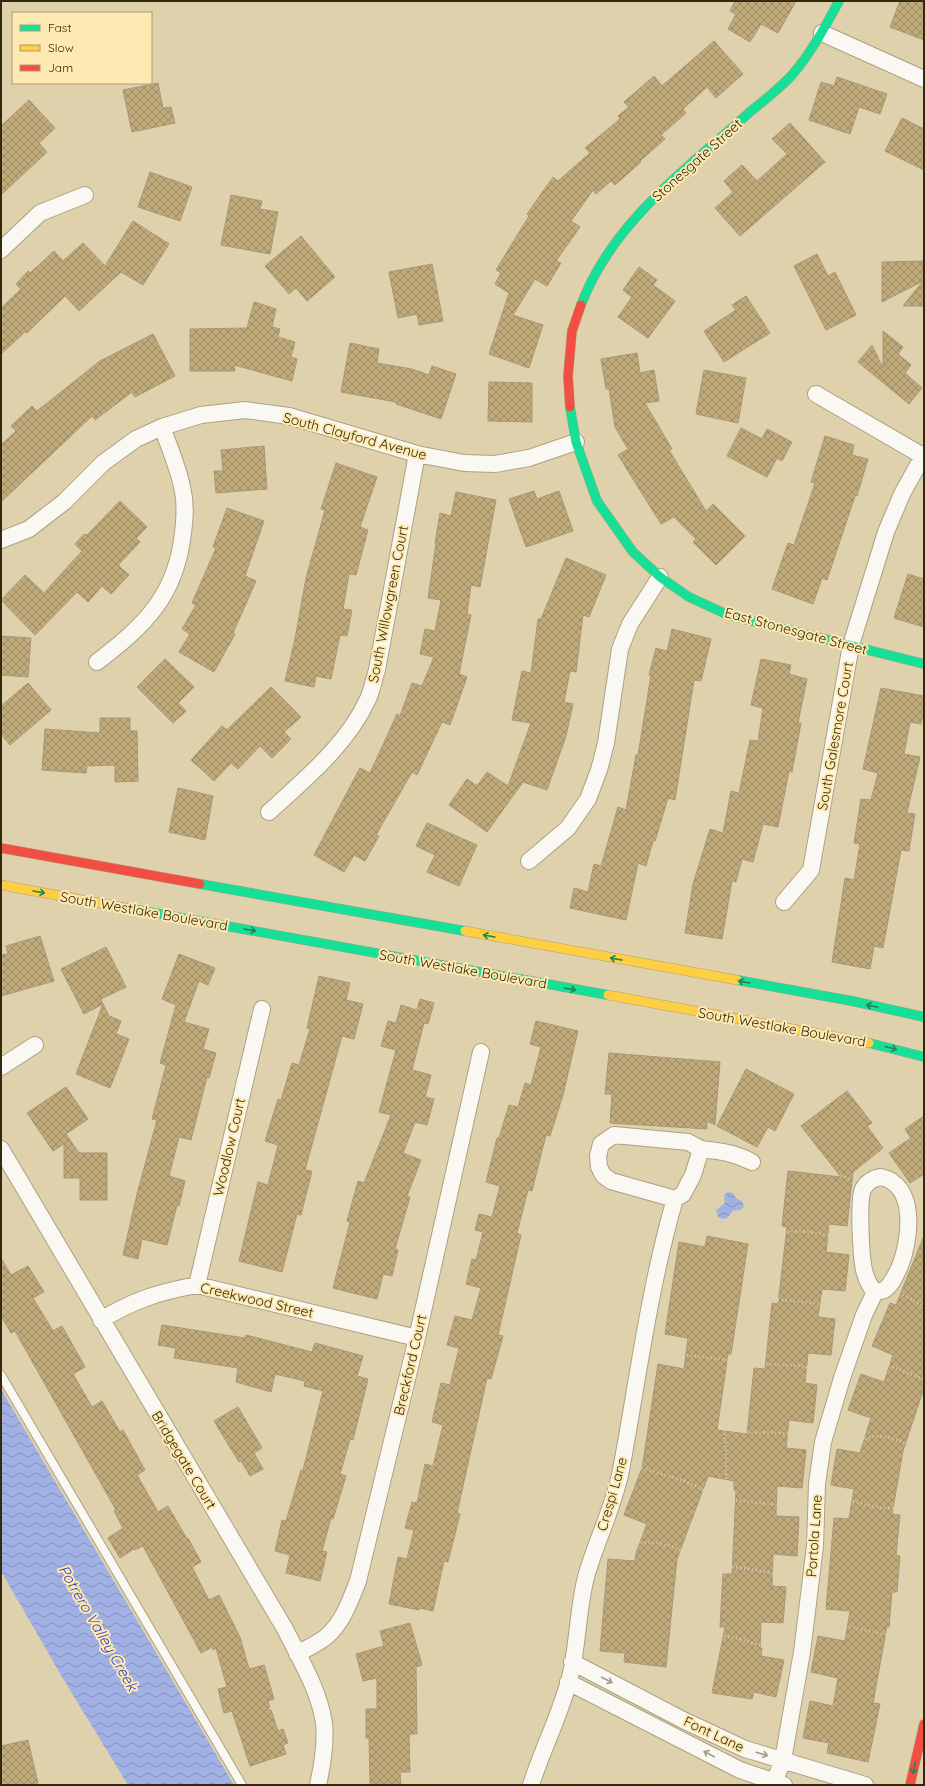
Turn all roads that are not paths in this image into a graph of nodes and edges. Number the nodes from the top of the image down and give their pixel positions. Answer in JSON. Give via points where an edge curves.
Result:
{"nodes":[{"id":1,"x":839,"y":1,"type":"edge"},
{"id":2,"x":822,"y":33,"type":"junction"},
{"id":3,"x":924,"y":79,"type":"edge"},
{"id":4,"x":85,"y":195,"type":"dead end"},
{"id":5,"x":1,"y":250,"type":"edge"},
{"id":6,"x":572,"y":332,"type":"joint"},
{"id":7,"x":816,"y":394,"type":"dead end"},
{"id":8,"x":162,"y":427,"type":"junction"},
{"id":9,"x":576,"y":442,"type":"junction"},
{"id":10,"x":418,"y":454,"type":"junction"},
{"id":11,"x":923,"y":455,"type":"edge"},
{"id":12,"x":1,"y":540,"type":"edge"},
{"id":13,"x":660,"y":577,"type":"junction"},
{"id":14,"x":850,"y":646,"type":"junction"},
{"id":15,"x":97,"y":662,"type":"dead end"},
{"id":16,"x":924,"y":664,"type":"edge"},
{"id":17,"x":269,"y":812,"type":"dead end"},
{"id":18,"x":1,"y":848,"type":"edge"},
{"id":19,"x":529,"y":860,"type":"dead end"},
{"id":20,"x":1,"y":884,"type":"edge"},
{"id":21,"x":784,"y":902,"type":"dead end"},
{"id":22,"x":262,"y":1009,"type":"dead end"},
{"id":23,"x":924,"y":1017,"type":"edge"},
{"id":24,"x":35,"y":1045,"type":"dead end"},
{"id":25,"x":481,"y":1052,"type":"dead end"},
{"id":26,"x":924,"y":1056,"type":"edge"},
{"id":27,"x":1,"y":1067,"type":"edge"},
{"id":28,"x":1,"y":1149,"type":"edge"},
{"id":29,"x":701,"y":1149,"type":"junction"},
{"id":30,"x":752,"y":1162,"type":"dead end"},
{"id":31,"x":673,"y":1205,"type":"junction"},
{"id":32,"x":197,"y":1286,"type":"junction"},
{"id":33,"x":882,"y":1289,"type":"junction"},
{"id":34,"x":101,"y":1320,"type":"junction"},
{"id":35,"x":417,"y":1338,"type":"junction"},
{"id":36,"x":1,"y":1375,"type":"edge"},
{"id":37,"x":297,"y":1654,"type":"junction"},
{"id":38,"x":572,"y":1662,"type":"junction"},
{"id":39,"x":568,"y":1682,"type":"junction"},
{"id":40,"x":924,"y":1724,"type":"edge"},
{"id":41,"x":783,"y":1760,"type":"junction"},
{"id":42,"x":777,"y":1784,"type":"edge"},
{"id":43,"x":242,"y":1785,"type":"edge"},
{"id":44,"x":318,"y":1785,"type":"edge"},
{"id":45,"x":531,"y":1785,"type":"edge"},
{"id":46,"x":864,"y":1785,"type":"edge"},
{"id":47,"x":910,"y":1785,"type":"edge"}],
"edges":[{"from":1,"to":2,"type":"main road","name":"Stonesgate Street"},
{"from":2,"to":3,"type":"street"},
{"from":2,"to":6,"type":"main road","name":"Stonesgate Street","via":[[791,76],[649,203],[618,238],[593,279]]},
{"from":4,"to":5,"type":"street","via":[[40,213]]},
{"from":6,"to":9,"type":"main road","name":"East Stonesgate Street","via":[[568,376],[570,413]]},
{"from":7,"to":11,"type":"street"},
{"from":8,"to":10,"type":"street","name":"South Clayford Avenue","via":[[201,415],[245,410],[289,416]]},
{"from":8,"to":12,"type":"street","name":"South Clayford Avenue","via":[[136,439],[103,463],[64,502],[29,529]]},
{"from":8,"to":15,"type":"street","via":[[182,487],[185,513],[177,567],[153,612],[125,640]]},
{"from":9,"to":10,"type":"street","name":"South Clayford Avenue","via":[[529,458],[495,464],[464,463]]},
{"from":9,"to":13,"type":"main road","name":"East Stonesgate Street","via":[[597,501],[633,552]]},
{"from":10,"to":17,"type":"street","name":"South Willowgreen Court","via":[[377,670],[368,698],[355,722],[326,758]]},
{"from":11,"to":14,"type":"street","name":"South Galesmore Court","via":[[902,494],[886,532]]},
{"from":13,"to":14,"type":"main road","name":"East Stonesgate Street","via":[[689,597],[728,616]]},
{"from":13,"to":19,"type":"street","via":[[630,624],[620,649],[606,742],[588,799],[568,828]]},
{"from":14,"to":16,"type":"main road","name":"East Stonesgate Street"},
{"from":14,"to":21,"type":"street","name":"South Galesmore Court","via":[[811,870]]},
{"from":23,"to":18,"type":"main road","one_way":true,"via":[[828,997]]},
{"from":20,"to":26,"type":"main road","name":"South Westlake Boulevard","one_way":true,"via":[[871,1044]]},
{"from":22,"to":32,"type":"street","name":"Woodlow Court"},
{"from":24,"to":27,"type":"street"},
{"from":25,"to":35,"type":"street","name":"Breckford Court"},
{"from":28,"to":34,"type":"street","name":"Bridgegate Court"},
{"from":29,"to":30,"type":"street","via":[[726,1152]]},
{"from":29,"to":31,"type":"street","name":"Crespi Lane","via":[[693,1175],[683,1194]]},
{"from":29,"to":31,"type":"street","via":[[688,1142],[614,1135],[601,1144],[598,1156],[603,1175],[611,1181]]},
{"from":31,"to":38,"type":"street","name":"Crespi Lane","via":[[640,1350],[622,1464],[586,1579]]},
{"from":32,"to":34,"type":"street","name":"Creekwood Street","via":[[168,1290],[126,1305]]},
{"from":32,"to":35,"type":"street","name":"Creekwood Street"},
{"from":33,"to":33,"type":"street","name":"Portola Lane","via":[[897,1273],[905,1253],[909,1222],[902,1192],[894,1183],[877,1178],[863,1189],[862,1240],[864,1269],[871,1288]]},
{"from":33,"to":41,"type":"street","name":"Portola Lane","via":[[864,1315],[825,1437],[802,1652]]},
{"from":34,"to":37,"type":"street","name":"Bridgegate Court","via":[[285,1629]]},
{"from":35,"to":37,"type":"street","name":"Breckford Court","via":[[358,1581],[348,1607],[338,1623],[327,1636]]},
{"from":36,"to":43,"type":"lane"},
{"from":37,"to":44,"type":"street","name":"Bridgegate Court","via":[[316,1696],[324,1724],[322,1765]]},
{"from":38,"to":39,"type":"street","name":"Crespi Lane"},
{"from":38,"to":41,"type":"street","name":"Font Lane","one_way":true,"via":[[745,1749]]},
{"from":42,"to":39,"type":"street","name":"Font Lane","one_way":true,"via":[[740,1770]]},
{"from":39,"to":45,"type":"street","name":"Crespi Lane"},
{"from":40,"to":47,"type":"main road","one_way":true},
{"from":41,"to":42,"type":"street","name":"Portola Lane"},
{"from":41,"to":46,"type":"street","name":"Font Lane"}]}
